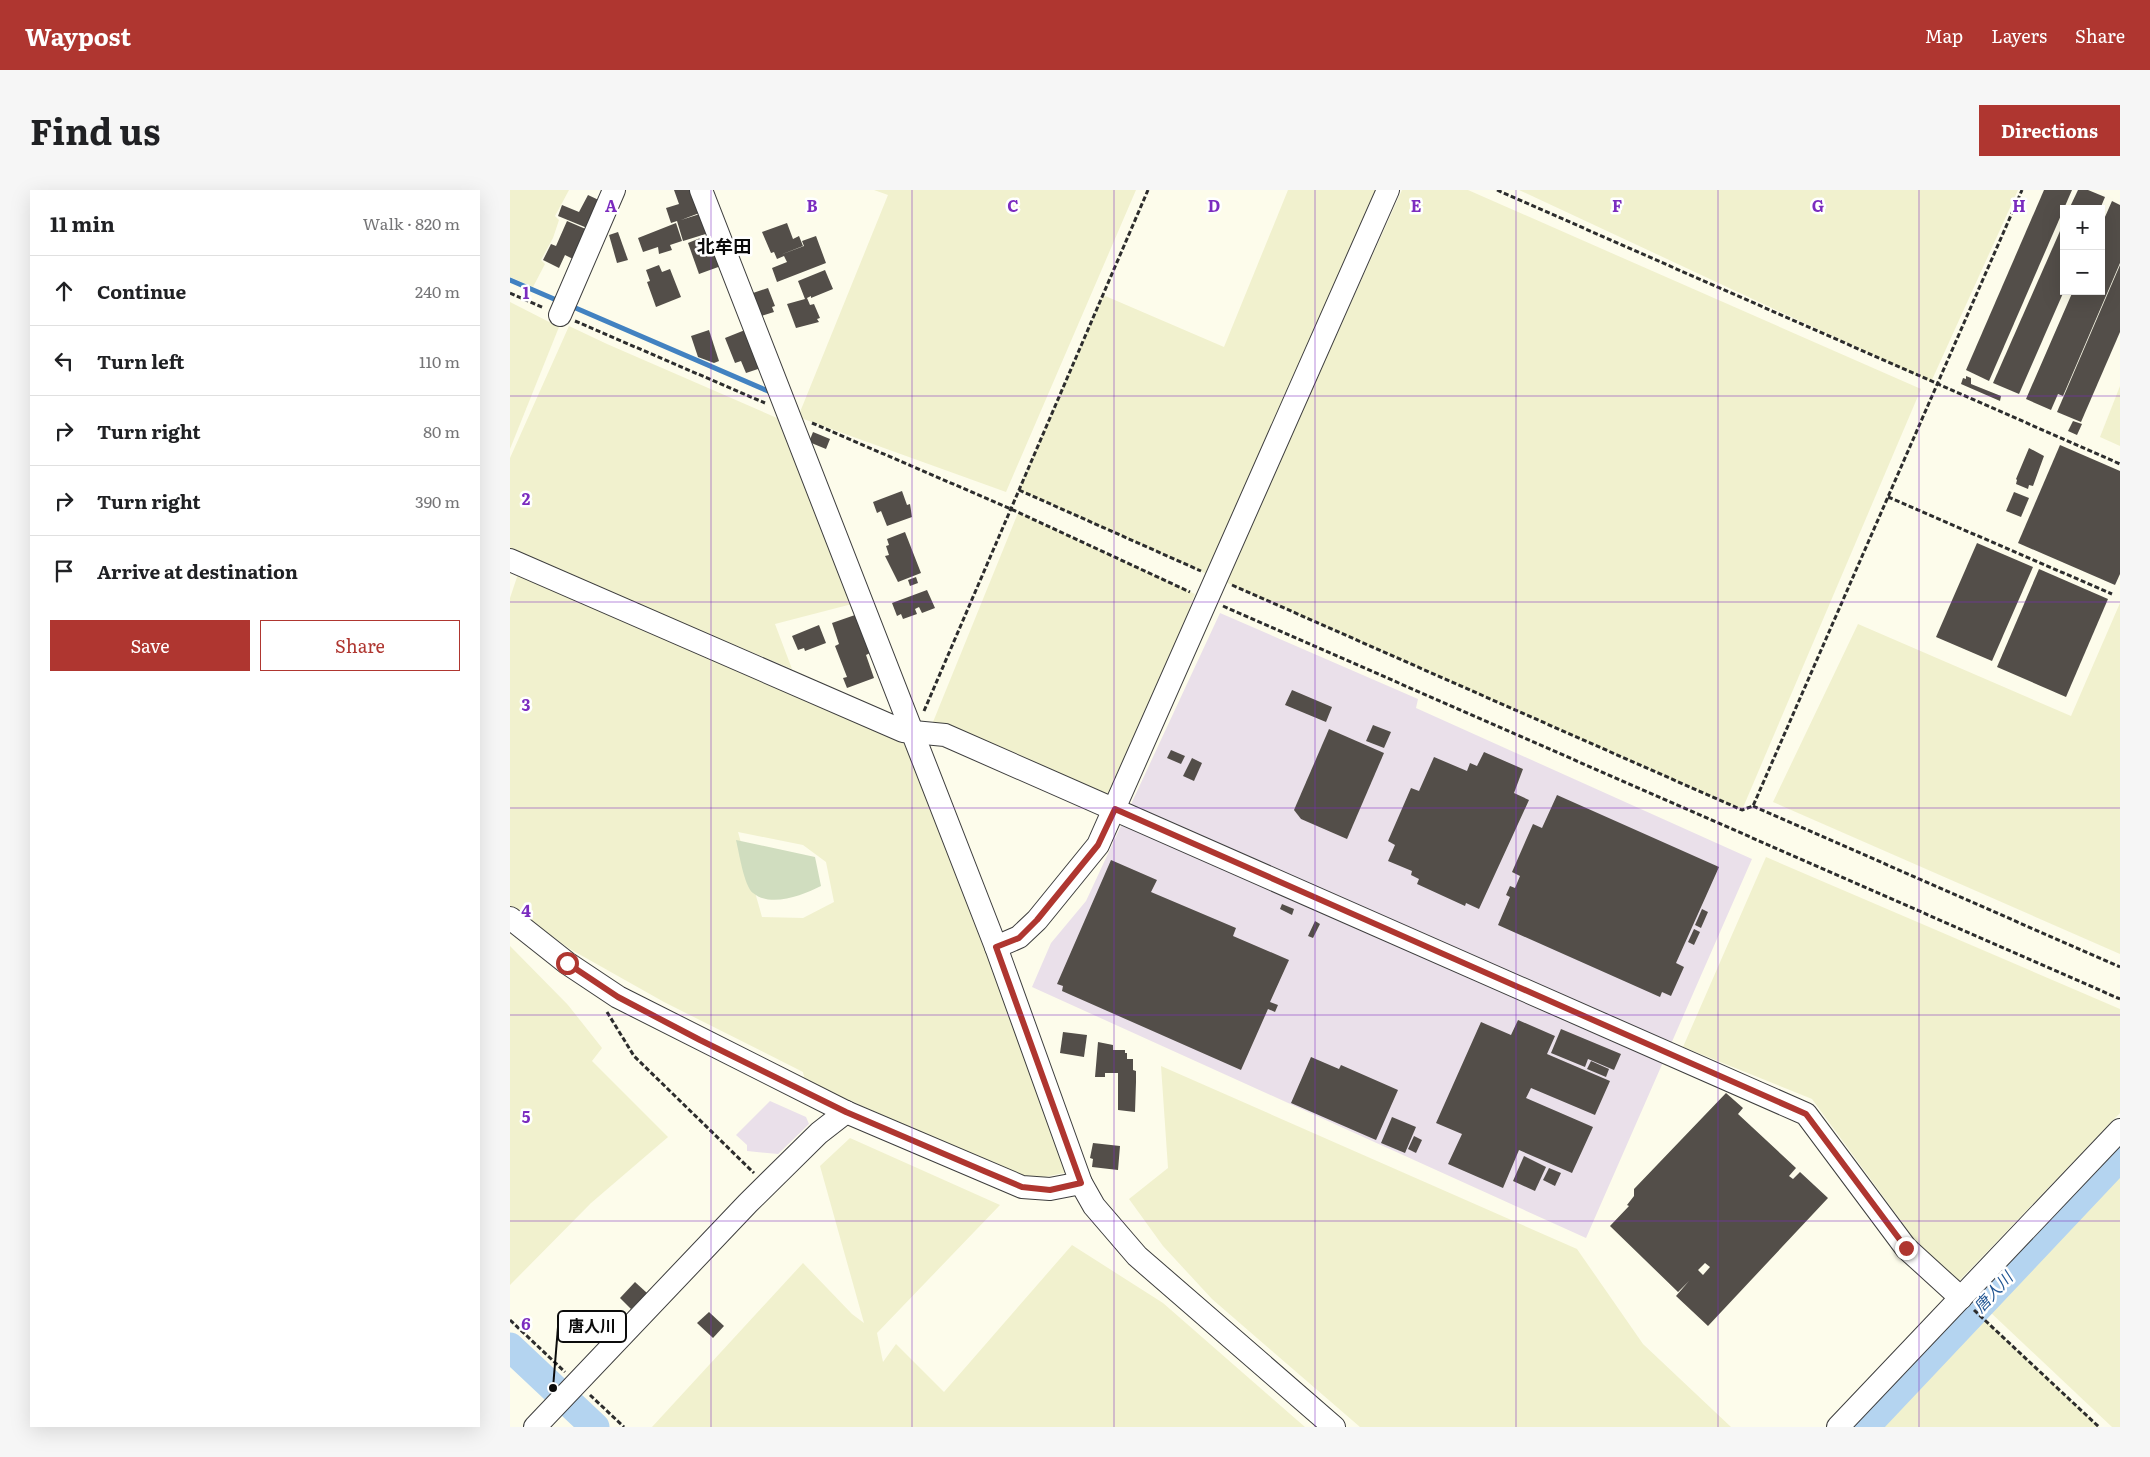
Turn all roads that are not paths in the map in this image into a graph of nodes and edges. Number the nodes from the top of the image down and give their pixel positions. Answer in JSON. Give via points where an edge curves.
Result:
{"nodes":[{"id":1,"x":614,"y":190,"type":"edge"},
{"id":2,"x":701,"y":190,"type":"edge"},
{"id":3,"x":1388,"y":190,"type":"edge"},
{"id":4,"x":562,"y":309,"type":"road end"},
{"id":5,"x":510,"y":560,"type":"edge"},
{"id":6,"x":914,"y":731,"type":"junction"},
{"id":7,"x":1115,"y":809,"type":"junction"},
{"id":8,"x":510,"y":918,"type":"edge"},
{"id":9,"x":996,"y":947,"type":"junction"},
{"id":10,"x":846,"y":1112,"type":"junction"},
{"id":11,"x":2120,"y":1130,"type":"edge"},
{"id":12,"x":1081,"y":1183,"type":"junction"},
{"id":13,"x":1961,"y":1298,"type":"junction"},
{"id":14,"x":535,"y":1427,"type":"edge"},
{"id":15,"x":1334,"y":1427,"type":"edge"},
{"id":16,"x":1838,"y":1427,"type":"edge"}],
"edges":[{"from":1,"to":4,"type":"street"},
{"from":2,"to":6,"type":"street"},
{"from":3,"to":7,"type":"street"},
{"from":5,"to":6,"type":"street","via":[[902,731]]},
{"from":6,"to":7,"type":"street","via":[[945,735]]},
{"from":6,"to":9,"type":"street"},
{"from":7,"to":9,"type":"street","via":[[1098,845],[1037,920],[1019,938]]},
{"from":7,"to":13,"type":"street","via":[[1806,1114],[1906,1248]]},
{"from":8,"to":10,"type":"street","via":[[567,963],[618,997]]},
{"from":9,"to":12,"type":"street"},
{"from":10,"to":12,"type":"street","via":[[1022,1187],[1050,1190]]},
{"from":10,"to":14,"type":"street","via":[[819,1133],[767,1184]]},
{"from":11,"to":13,"type":"street"},
{"from":12,"to":15,"type":"street","via":[[1094,1206],[1137,1256]]},
{"from":13,"to":16,"type":"street"}]}
